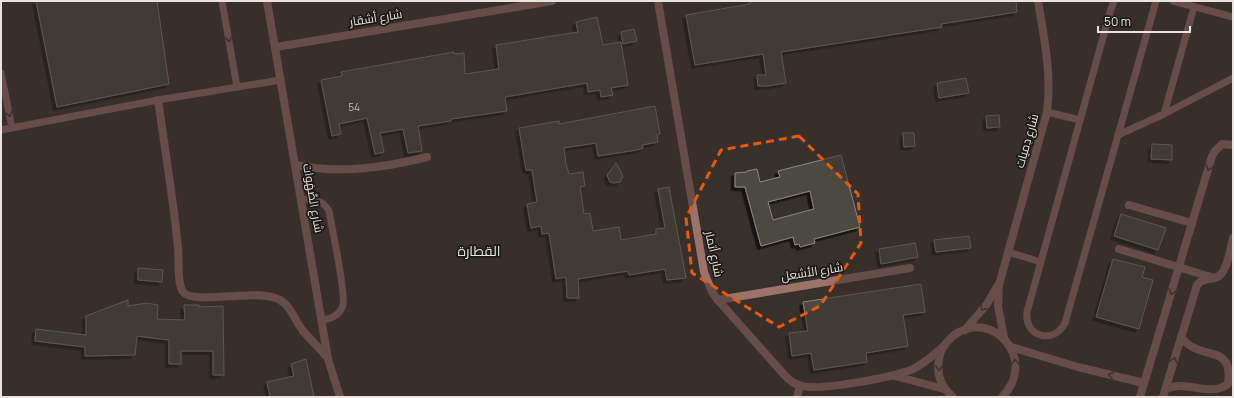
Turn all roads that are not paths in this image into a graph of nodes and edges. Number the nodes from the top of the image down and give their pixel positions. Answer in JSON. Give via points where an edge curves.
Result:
{"nodes":[{"id":1,"x":222,"y":1,"type":"edge"},
{"id":2,"x":266,"y":1,"type":"edge"},
{"id":3,"x":552,"y":1,"type":"edge"},
{"id":4,"x":658,"y":1,"type":"edge"},
{"id":5,"x":1038,"y":1,"type":"edge"},
{"id":6,"x":1114,"y":1,"type":"edge"},
{"id":7,"x":1156,"y":1,"type":"edge"},
{"id":8,"x":1173,"y":1,"type":"edge"},
{"id":9,"x":1194,"y":7,"type":"junction"},
{"id":10,"x":1233,"y":17,"type":"edge"},
{"id":11,"x":276,"y":47,"type":"junction"},
{"id":12,"x":1,"y":73,"type":"edge"},
{"id":13,"x":1233,"y":78,"type":"edge"},
{"id":14,"x":281,"y":80,"type":"junction"},
{"id":15,"x":237,"y":87,"type":"junction"},
{"id":16,"x":158,"y":100,"type":"junction"},
{"id":17,"x":1047,"y":112,"type":"junction"},
{"id":18,"x":1164,"y":114,"type":"junction"},
{"id":19,"x":1080,"y":120,"type":"junction"},
{"id":20,"x":12,"y":128,"type":"junction"},
{"id":21,"x":1,"y":130,"type":"edge"},
{"id":22,"x":1118,"y":135,"type":"junction"},
{"id":23,"x":1233,"y":145,"type":"edge"},
{"id":24,"x":427,"y":157,"type":"dead end"},
{"id":25,"x":295,"y":165,"type":"junction"},
{"id":26,"x":301,"y":199,"type":"junction"},
{"id":27,"x":1129,"y":205,"type":"dead end"},
{"id":28,"x":1192,"y":224,"type":"junction"},
{"id":29,"x":1233,"y":238,"type":"edge"},
{"id":30,"x":1119,"y":248,"type":"dead end"},
{"id":31,"x":1008,"y":252,"type":"junction"},
{"id":32,"x":1041,"y":262,"type":"junction"},
{"id":33,"x":910,"y":268,"type":"dead end"},
{"id":34,"x":1179,"y":268,"type":"junction"},
{"id":35,"x":1214,"y":278,"type":"junction"},
{"id":36,"x":999,"y":285,"type":"junction"},
{"id":37,"x":718,"y":300,"type":"junction"},
{"id":38,"x":322,"y":320,"type":"junction"},
{"id":39,"x":964,"y":330,"type":"junction"},
{"id":40,"x":1181,"y":337,"type":"junction"},
{"id":41,"x":1004,"y":338,"type":"junction"},
{"id":42,"x":945,"y":345,"type":"junction"},
{"id":43,"x":1011,"y":347,"type":"junction"},
{"id":44,"x":328,"y":359,"type":"junction"},
{"id":45,"x":892,"y":375,"type":"junction"},
{"id":46,"x":1144,"y":384,"type":"junction"},
{"id":47,"x":800,"y":386,"type":"junction"},
{"id":48,"x":1166,"y":388,"type":"junction"},
{"id":49,"x":947,"y":393,"type":"edge"},
{"id":50,"x":340,"y":397,"type":"edge"},
{"id":51,"x":797,"y":397,"type":"edge"},
{"id":52,"x":1002,"y":397,"type":"edge"},
{"id":53,"x":1140,"y":397,"type":"edge"},
{"id":54,"x":1163,"y":397,"type":"edge"}],
"edges":[{"from":1,"to":15,"type":"lane","one_way":true},
{"from":2,"to":11,"type":"street","name":"شارع الصَّهَوات"},
{"from":3,"to":11,"type":"street","name":"شارع أشقار"},
{"from":4,"to":37,"type":"street","name":"شارع أتمار","via":[[704,272]]},
{"from":5,"to":17,"type":"street","name":"شارع دِميات","via":[[1049,65]]},
{"from":6,"to":19,"type":"lane"},
{"from":7,"to":22,"type":"lane"},
{"from":8,"to":9,"type":"lane"},
{"from":9,"to":10,"type":"lane"},
{"from":9,"to":18,"type":"lane"},
{"from":11,"to":14,"type":"street","name":"شارع الصَّهَوات"},
{"from":12,"to":20,"type":"lane","one_way":true},
{"from":13,"to":18,"type":"lane"},
{"from":14,"to":15,"type":"lane"},
{"from":14,"to":25,"type":"street","name":"شارع الصَّهَوات"},
{"from":15,"to":16,"type":"lane"},
{"from":16,"to":20,"type":"lane"},
{"from":16,"to":44,"type":"street","via":[[183,292],[199,297],[262,295],[281,300],[302,330]]},
{"from":17,"to":19,"type":"lane"},
{"from":17,"to":31,"type":"street","name":"شارع دِميات"},
{"from":18,"to":22,"type":"lane"},
{"from":19,"to":32,"type":"lane"},
{"from":20,"to":21,"type":"lane"},
{"from":22,"to":32,"type":"lane","via":[[1065,323],[1058,332],[1048,336],[1033,332],[1026,317]]},
{"from":23,"to":28,"type":"street","one_way":true,"via":[[1222,144],[1214,151]]},
{"from":24,"to":25,"type":"street","via":[[381,167],[342,170]]},
{"from":25,"to":26,"type":"street","name":"شارع الصَّهَوات"},
{"from":26,"to":38,"type":"street","name":"شارع الصَّهَوات"},
{"from":26,"to":38,"type":"lane","via":[[317,200],[329,211],[344,299],[338,314],[328,320]]},
{"from":27,"to":28,"type":"street"},
{"from":28,"to":34,"type":"street"},
{"from":29,"to":35,"type":"street","via":[[1223,273]]},
{"from":30,"to":34,"type":"street"},
{"from":31,"to":32,"type":"lane"},
{"from":31,"to":36,"type":"street","name":"شارع دِميات"},
{"from":33,"to":37,"type":"street","name":"شارع الأشعل"},
{"from":34,"to":35,"type":"street"},
{"from":34,"to":46,"type":"street","one_way":true},
{"from":35,"to":40,"type":"street","via":[[1202,280],[1197,285]]},
{"from":36,"to":39,"type":"street","name":"شارع دِميات","one_way":true,"via":[[987,304]]},
{"from":36,"to":41,"type":"street","name":"شارع دِميات","via":[[998,306]]},
{"from":37,"to":47,"type":"street","name":"شارع أتمار","via":[[784,375]]},
{"from":38,"to":44,"type":"street","name":"شارع الصَّهَوات"},
{"from":39,"to":41,"type":"street","via":[[985,329]]},
{"from":39,"to":42,"type":"street","name":"شارع دِميات"},
{"from":48,"to":40,"type":"street","one_way":true},
{"from":40,"to":48,"type":"street","via":[[1197,350],[1227,359],[1231,367],[1228,384],[1220,390],[1210,392],[1179,385]]},
{"from":41,"to":43,"type":"street"},
{"from":42,"to":45,"type":"street","via":[[921,365]]},
{"from":42,"to":49,"type":"street","one_way":true,"via":[[938,366],[939,378]]},
{"from":46,"to":43,"type":"street","one_way":true},
{"from":52,"to":43,"type":"street","one_way":true,"via":[[1015,379],[1015,357]]},
{"from":44,"to":50,"type":"street","name":"شارع الصَّهَوات"},
{"from":45,"to":47,"type":"street","via":[[827,387]]},
{"from":45,"to":49,"type":"street"},
{"from":46,"to":53,"type":"street"},
{"from":47,"to":51,"type":"street"},
{"from":48,"to":54,"type":"street"}]}
